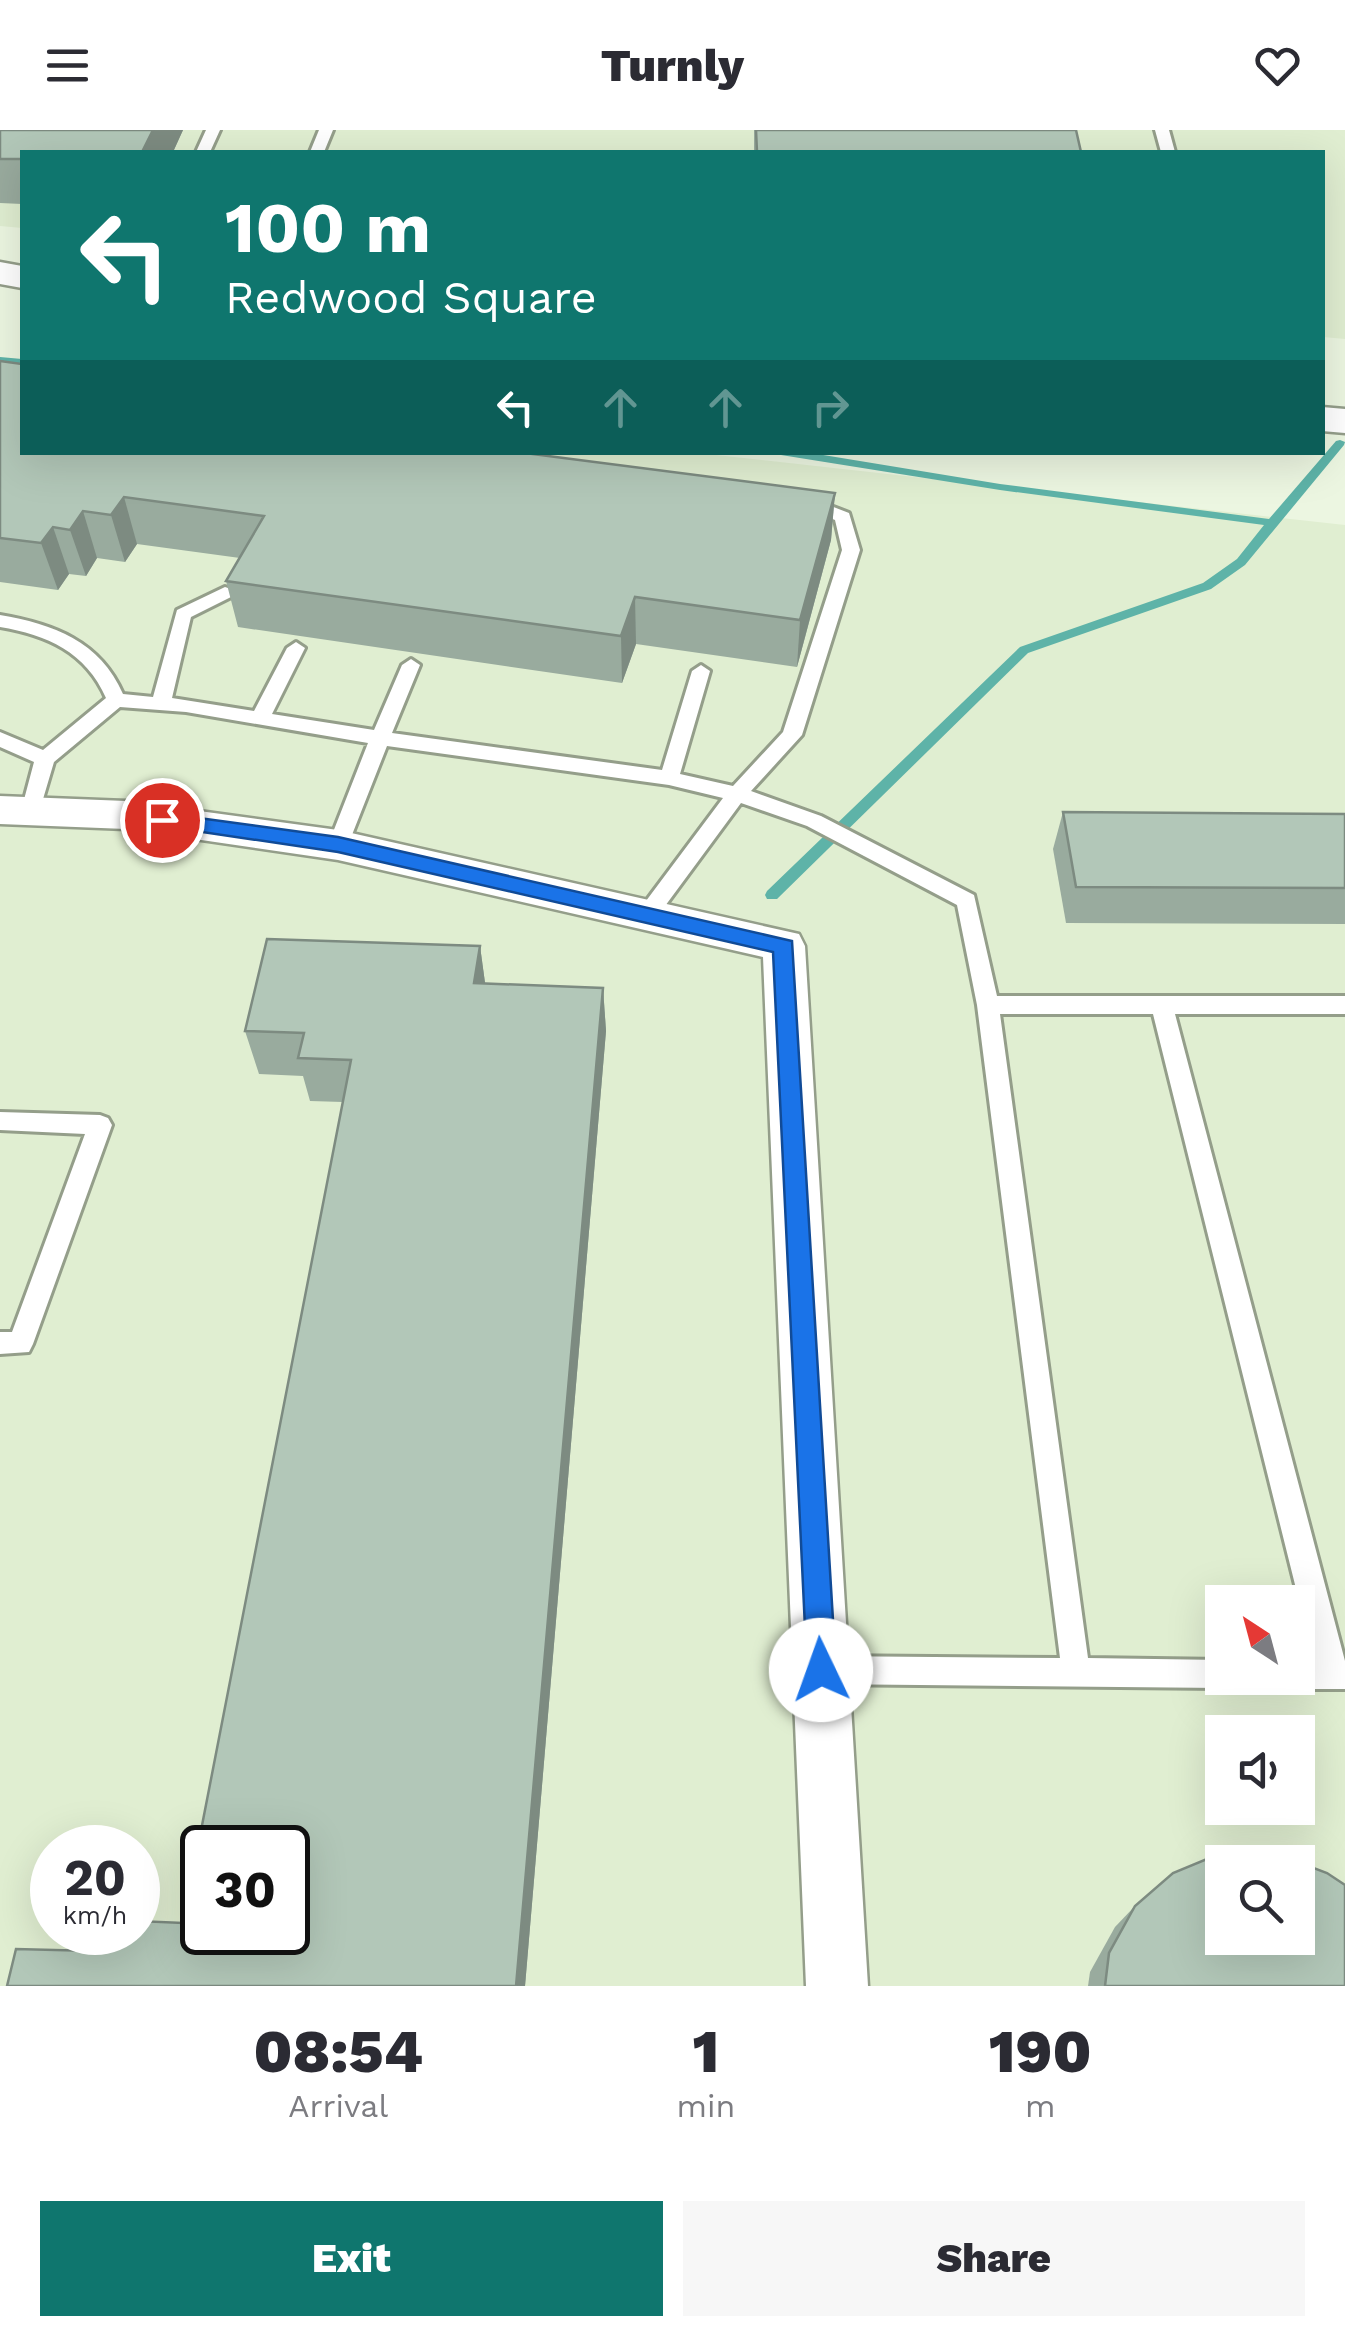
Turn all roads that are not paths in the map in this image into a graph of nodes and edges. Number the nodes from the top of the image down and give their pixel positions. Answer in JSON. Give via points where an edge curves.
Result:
{"nodes":[{"id":1,"x":0,"y":273,"type":"edge"},
{"id":2,"x":18,"y":299,"type":"edge"},
{"id":3,"x":776,"y":497,"type":"edge"},
{"id":4,"x":225,"y":594,"type":"dead end"},
{"id":5,"x":0,"y":621,"type":"edge"},
{"id":6,"x":296,"y":648,"type":"dead end"},
{"id":7,"x":411,"y":665,"type":"dead end"},
{"id":8,"x":701,"y":671,"type":"dead end"},
{"id":9,"x":116,"y":700,"type":"junction"},
{"id":10,"x":162,"y":704,"type":"junction"},
{"id":11,"x":260,"y":718,"type":"junction"},
{"id":12,"x":0,"y":738,"type":"edge"},
{"id":13,"x":380,"y":738,"type":"junction"},
{"id":14,"x":45,"y":758,"type":"junction"},
{"id":15,"x":669,"y":778,"type":"junction"},
{"id":16,"x":737,"y":794,"type":"junction"},
{"id":17,"x":15,"y":811,"type":"edge"},
{"id":18,"x":338,"y":845,"type":"junction"},
{"id":19,"x":647,"y":916,"type":"junction"},
{"id":20,"x":988,"y":1005,"type":"junction"},
{"id":21,"x":1162,"y":1005,"type":"junction"},
{"id":22,"x":1343,"y":1010,"type":"edge"},
{"id":23,"x":0,"y":1121,"type":"edge"},
{"id":24,"x":0,"y":1343,"type":"edge"},
{"id":25,"x":821,"y":1670,"type":"junction"},
{"id":26,"x":1076,"y":1673,"type":"junction"},
{"id":27,"x":1205,"y":1674,"type":"edge"},
{"id":28,"x":1339,"y":1675,"type":"edge"},
{"id":29,"x":837,"y":1986,"type":"edge"}],
"edges":[{"from":1,"to":2,"type":"street"},
{"from":3,"to":16,"type":"lane","via":[[814,502],[843,517],[851,550],[792,735]]},
{"from":4,"to":10,"type":"lane","via":[[183,614]]},
{"from":5,"to":9,"type":"lane","via":[[41,626],[80,648],[108,678]]},
{"from":6,"to":11,"type":"lane"},
{"from":7,"to":13,"type":"lane"},
{"from":8,"to":15,"type":"lane"},
{"from":9,"to":10,"type":"lane"},
{"from":9,"to":14,"type":"lane"},
{"from":10,"to":11,"type":"lane"},
{"from":11,"to":13,"type":"lane"},
{"from":12,"to":14,"type":"lane"},
{"from":13,"to":15,"type":"lane"},
{"from":13,"to":18,"type":"lane"},
{"from":14,"to":17,"type":"lane"},
{"from":15,"to":16,"type":"lane"},
{"from":16,"to":19,"type":"lane"},
{"from":16,"to":20,"type":"lane","via":[[814,821],[966,901]]},
{"from":17,"to":18,"type":"street","via":[[126,816]]},
{"from":18,"to":19,"type":"street"},
{"from":19,"to":25,"type":"street","via":[[784,946]]},
{"from":20,"to":21,"type":"lane"},
{"from":20,"to":26,"type":"lane"},
{"from":21,"to":22,"type":"lane"},
{"from":21,"to":28,"type":"lane"},
{"from":23,"to":24,"type":"lane","via":[[100,1126],[20,1344]]},
{"from":25,"to":26,"type":"lane"},
{"from":25,"to":29,"type":"street"},
{"from":26,"to":27,"type":"lane"}]}
